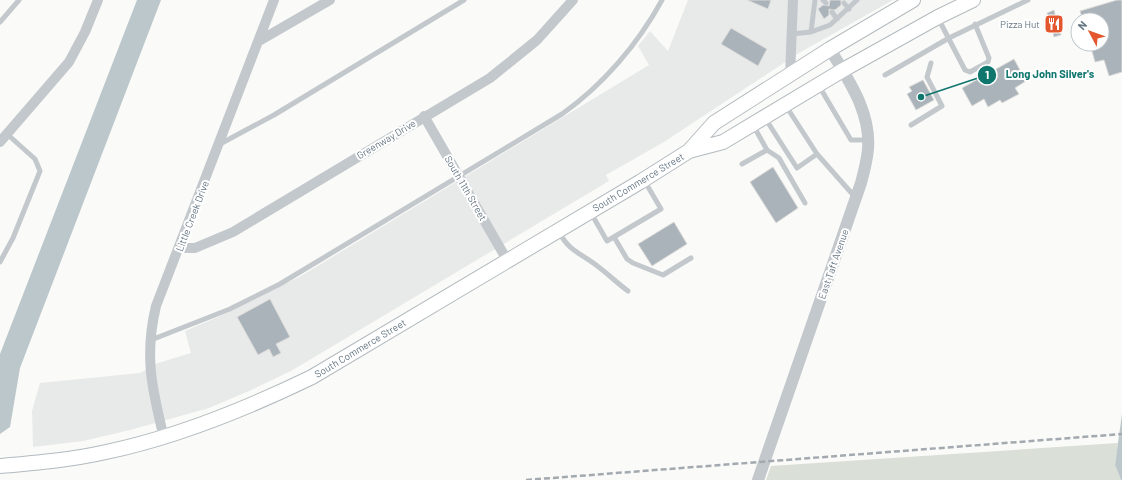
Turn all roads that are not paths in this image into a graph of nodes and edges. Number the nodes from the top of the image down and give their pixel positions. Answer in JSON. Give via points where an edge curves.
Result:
{"nodes":[{"id":1,"x":19,"y":0,"type":"edge"},
{"id":2,"x":98,"y":0,"type":"edge"},
{"id":3,"x":274,"y":0,"type":"edge"},
{"id":4,"x":330,"y":0,"type":"edge"},
{"id":5,"x":464,"y":0,"type":"edge"},
{"id":6,"x":573,"y":0,"type":"edge"},
{"id":7,"x":662,"y":0,"type":"edge"},
{"id":8,"x":793,"y":0,"type":"edge"},
{"id":9,"x":815,"y":0,"type":"edge"},
{"id":10,"x":857,"y":0,"type":"edge"},
{"id":11,"x":973,"y":0,"type":"edge"},
{"id":12,"x":1028,"y":0,"type":"edge"},
{"id":13,"x":908,"y":1,"type":"edge"},
{"id":14,"x":844,"y":3,"type":"dead end"},
{"id":15,"x":1016,"y":3,"type":"edge"},
{"id":16,"x":849,"y":9,"type":"junction"},
{"id":17,"x":832,"y":12,"type":"dead end"},
{"id":18,"x":938,"y":17,"type":"junction"},
{"id":19,"x":837,"y":19,"type":"junction"},
{"id":20,"x":0,"y":22,"type":"edge"},
{"id":21,"x":975,"y":24,"type":"junction"},
{"id":22,"x":811,"y":32,"type":"junction"},
{"id":23,"x":791,"y":34,"type":"junction"},
{"id":24,"x":949,"y":38,"type":"junction"},
{"id":25,"x":259,"y":41,"type":"junction"},
{"id":26,"x":830,"y":49,"type":"junction"},
{"id":27,"x":931,"y":63,"type":"dead end"},
{"id":28,"x":843,"y":70,"type":"junction"},
{"id":29,"x":790,"y":76,"type":"junction"},
{"id":30,"x":885,"y":76,"type":"dead end"},
{"id":31,"x":818,"y":85,"type":"junction"},
{"id":32,"x":785,"y":105,"type":"junction"},
{"id":33,"x":424,"y":116,"type":"junction"},
{"id":34,"x":758,"y":121,"type":"junction"},
{"id":35,"x":911,"y":125,"type":"dead end"},
{"id":36,"x":4,"y":131,"type":"edge"},
{"id":37,"x":868,"y":140,"type":"junction"},
{"id":38,"x":0,"y":142,"type":"edge"},
{"id":39,"x":220,"y":144,"type":"junction"},
{"id":40,"x":767,"y":150,"type":"junction"},
{"id":41,"x":689,"y":151,"type":"junction"},
{"id":42,"x":817,"y":154,"type":"junction"},
{"id":43,"x":742,"y":164,"type":"dead end"},
{"id":44,"x":459,"y":177,"type":"junction"},
{"id":45,"x":644,"y":180,"type":"junction"},
{"id":46,"x":856,"y":198,"type":"junction"},
{"id":47,"x":805,"y":203,"type":"dead end"},
{"id":48,"x":589,"y":211,"type":"junction"},
{"id":49,"x":557,"y":230,"type":"junction"},
{"id":50,"x":614,"y":237,"type":"junction"},
{"id":51,"x":180,"y":248,"type":"junction"},
{"id":52,"x":691,"y":258,"type":"dead end"},
{"id":53,"x":507,"y":260,"type":"junction"},
{"id":54,"x":0,"y":262,"type":"edge"},
{"id":55,"x":628,"y":291,"type":"dead end"},
{"id":56,"x":150,"y":340,"type":"junction"},
{"id":57,"x":164,"y":438,"type":"junction"},
{"id":58,"x":0,"y":466,"type":"edge"},
{"id":59,"x":758,"y":480,"type":"edge"}],
"edges":[{"from":1,"to":20,"type":"lane"},
{"from":2,"to":36,"type":"street","via":[[69,62]]},
{"from":3,"to":25,"type":"street","name":"Little Creek Drive"},
{"from":4,"to":25,"type":"street"},
{"from":5,"to":39,"type":"lane","via":[[274,115]]},
{"from":6,"to":33,"type":"street","name":"Greenway Drive","via":[[537,40],[514,60],[490,78]]},
{"from":7,"to":44,"type":"lane","via":[[636,41],[576,104]]},
{"from":8,"to":23,"type":"street"},
{"from":9,"to":22,"type":"lane"},
{"from":10,"to":16,"type":"lane"},
{"from":11,"to":18,"type":"main road","name":"South Commerce Street"},
{"from":12,"to":15,"type":"lane"},
{"from":13,"to":26,"type":"main road","name":"South Commerce Street"},
{"from":14,"to":16,"type":"lane"},
{"from":15,"to":21,"type":"lane"},
{"from":16,"to":19,"type":"lane"},
{"from":17,"to":19,"type":"lane"},
{"from":18,"to":24,"type":"lane"},
{"from":18,"to":28,"type":"main road","name":"South Commerce Street"},
{"from":19,"to":22,"type":"lane","via":[[830,25]]},
{"from":21,"to":24,"type":"lane"},
{"from":21,"to":24,"type":"lane","via":[[989,58],[988,62],[970,72],[966,70]]},
{"from":22,"to":23,"type":"lane"},
{"from":23,"to":29,"type":"street"},
{"from":24,"to":30,"type":"lane"},
{"from":25,"to":39,"type":"street","name":"Little Creek Drive"},
{"from":26,"to":28,"type":"street","name":"East Taft Avenue"},
{"from":26,"to":29,"type":"main road","name":"South Commerce Street"},
{"from":27,"to":35,"type":"lane","via":[[928,77],[942,106]]},
{"from":28,"to":31,"type":"main road","name":"South Commerce Street"},
{"from":28,"to":37,"type":"street","name":"East Taft Avenue","via":[[861,106]]},
{"from":29,"to":41,"type":"main road","name":"South Commerce Street","via":[[714,123]]},
{"from":31,"to":32,"type":"main road","name":"South Commerce Street"},
{"from":31,"to":37,"type":"lane","via":[[851,140]]},
{"from":32,"to":34,"type":"main road","name":"South Commerce Street"},
{"from":32,"to":42,"type":"lane"},
{"from":33,"to":44,"type":"street","name":"South 11th Street"},
{"from":33,"to":51,"type":"street","name":"Greenway Drive","via":[[233,232],[195,248]]},
{"from":34,"to":40,"type":"lane"},
{"from":34,"to":41,"type":"main road","name":"South Commerce Street","via":[[723,142]]},
{"from":34,"to":42,"type":"lane","via":[[798,168]]},
{"from":36,"to":38,"type":"street"},
{"from":36,"to":54,"type":"lane","via":[[35,159],[40,171],[13,238]]},
{"from":37,"to":46,"type":"street","name":"East Taft Avenue","via":[[867,159]]},
{"from":39,"to":51,"type":"street","name":"Little Creek Drive"},
{"from":40,"to":43,"type":"lane"},
{"from":40,"to":47,"type":"lane","via":[[779,158]]},
{"from":41,"to":45,"type":"main road","name":"South Commerce Street"},
{"from":42,"to":46,"type":"lane"},
{"from":44,"to":53,"type":"street","name":"South 11th Street"},
{"from":44,"to":56,"type":"lane","via":[[280,284],[230,309]]},
{"from":45,"to":48,"type":"main road","name":"South Commerce Street"},
{"from":45,"to":50,"type":"lane","via":[[661,209]]},
{"from":46,"to":59,"type":"street","name":"East Taft Avenue"},
{"from":48,"to":49,"type":"main road","name":"South Commerce Street"},
{"from":48,"to":50,"type":"lane","via":[[607,241]]},
{"from":49,"to":53,"type":"main road","name":"South Commerce Street"},
{"from":49,"to":55,"type":"lane","via":[[575,253],[594,264]]},
{"from":50,"to":52,"type":"lane","via":[[627,259],[663,275]]},
{"from":51,"to":56,"type":"street","name":"Little Creek Drive","via":[[156,306]]},
{"from":53,"to":57,"type":"main road","name":"South Commerce Street","via":[[312,377],[261,402]]},
{"from":56,"to":57,"type":"street","name":"Little Creek Drive","via":[[149,363]]},
{"from":57,"to":58,"type":"main road","name":"South Commerce Street","via":[[106,453]]}]}
